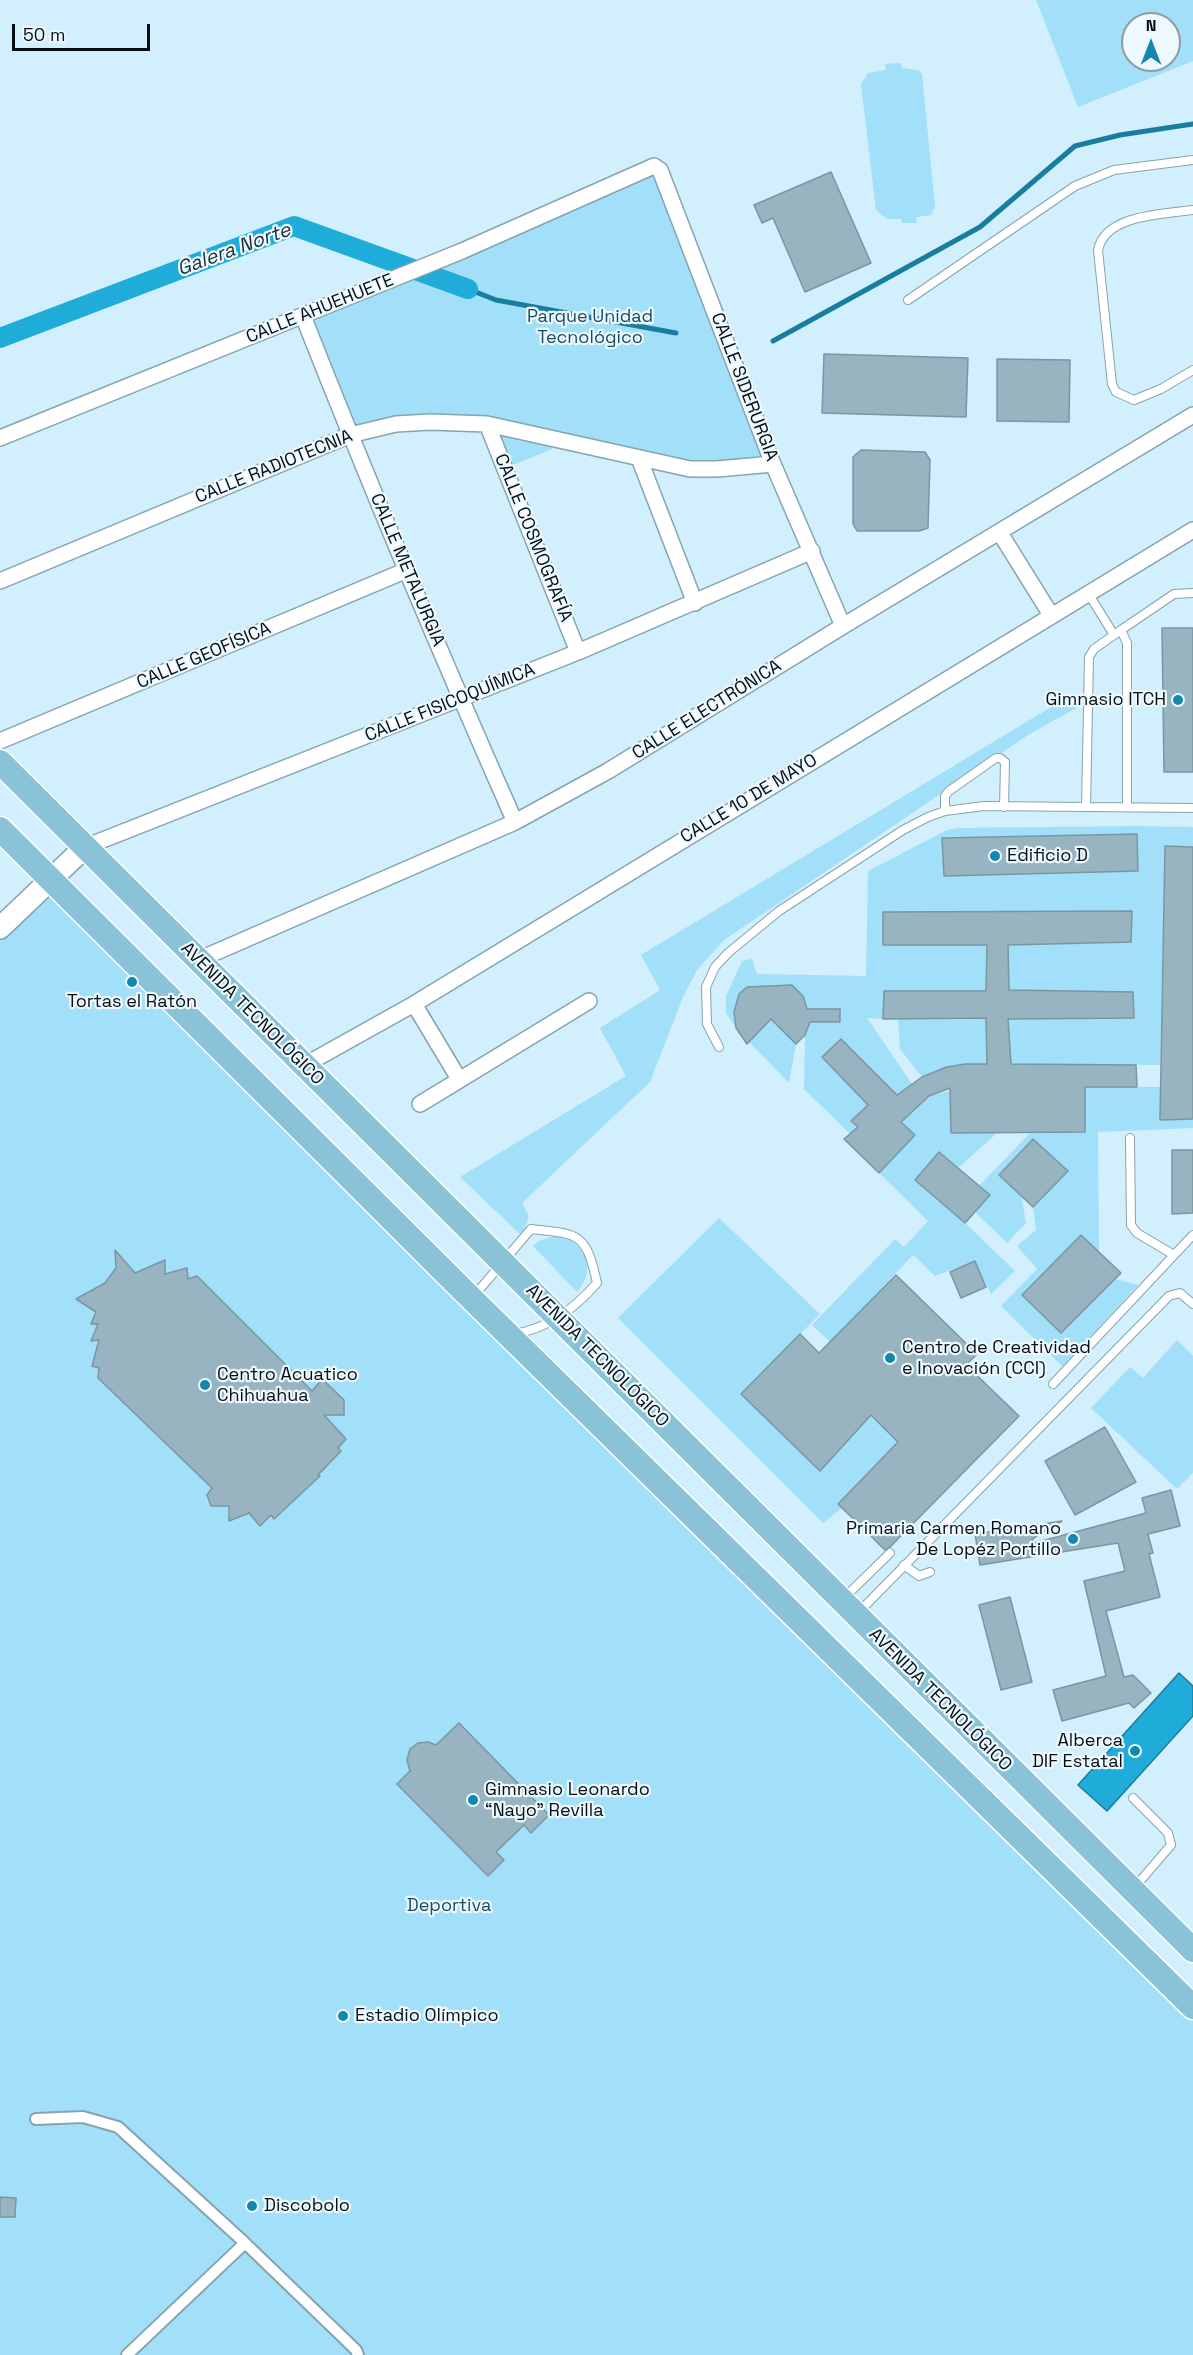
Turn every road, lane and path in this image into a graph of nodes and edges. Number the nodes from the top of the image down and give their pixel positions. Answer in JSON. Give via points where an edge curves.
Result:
{"nodes":[{"id":1,"x":1193,"y":160,"type":"edge"},
{"id":2,"x":636,"y":173,"type":"joint"},
{"id":3,"x":1193,"y":210,"type":"edge"},
{"id":4,"x":908,"y":300,"type":"dead end"},
{"id":5,"x":303,"y":316,"type":"junction"},
{"id":6,"x":1193,"y":370,"type":"edge"},
{"id":7,"x":1193,"y":416,"type":"edge"},
{"id":8,"x":487,"y":424,"type":"junction"},
{"id":9,"x":350,"y":435,"type":"junction"},
{"id":10,"x":0,"y":438,"type":"edge"},
{"id":11,"x":639,"y":458,"type":"junction"},
{"id":12,"x":774,"y":464,"type":"junction"},
{"id":13,"x":1193,"y":530,"type":"edge"},
{"id":14,"x":1000,"y":533,"type":"junction"},
{"id":15,"x":812,"y":551,"type":"junction"},
{"id":16,"x":407,"y":570,"type":"junction"},
{"id":17,"x":0,"y":581,"type":"edge"},
{"id":18,"x":1088,"y":593,"type":"junction"},
{"id":19,"x":1193,"y":593,"type":"edge"},
{"id":20,"x":695,"y":603,"type":"junction"},
{"id":21,"x":1051,"y":615,"type":"junction"},
{"id":22,"x":843,"y":626,"type":"junction"},
{"id":23,"x":1121,"y":630,"type":"junction"},
{"id":24,"x":1114,"y":635,"type":"junction"},
{"id":25,"x":578,"y":652,"type":"junction"},
{"id":26,"x":461,"y":699,"type":"junction"},
{"id":27,"x":0,"y":741,"type":"edge"},
{"id":28,"x":0,"y":762,"type":"edge"},
{"id":29,"x":1127,"y":806,"type":"junction"},
{"id":30,"x":1004,"y":807,"type":"junction"},
{"id":31,"x":1086,"y":807,"type":"junction"},
{"id":32,"x":1193,"y":808,"type":"edge"},
{"id":33,"x":945,"y":811,"type":"junction"},
{"id":34,"x":515,"y":822,"type":"junction"},
{"id":35,"x":0,"y":828,"type":"edge"},
{"id":36,"x":85,"y":847,"type":"junction"},
{"id":37,"x":50,"y":880,"type":"junction"},
{"id":38,"x":0,"y":928,"type":"edge"},
{"id":39,"x":198,"y":960,"type":"junction"},
{"id":40,"x":589,"y":1001,"type":"dead end"},
{"id":41,"x":414,"y":1004,"type":"junction"},
{"id":42,"x":719,"y":1047,"type":"dead end"},
{"id":43,"x":303,"y":1066,"type":"junction"},
{"id":44,"x":459,"y":1079,"type":"junction"},
{"id":45,"x":420,"y":1104,"type":"dead end"},
{"id":46,"x":1130,"y":1138,"type":"dead end"},
{"id":47,"x":1193,"y":1235,"type":"edge"},
{"id":48,"x":1174,"y":1255,"type":"junction"},
{"id":49,"x":503,"y":1263,"type":"junction"},
{"id":50,"x":472,"y":1299,"type":"junction"},
{"id":51,"x":1193,"y":1304,"type":"edge"},
{"id":52,"x":558,"y":1317,"type":"junction"},
{"id":53,"x":508,"y":1335,"type":"junction"},
{"id":54,"x":1053,"y":1384,"type":"dead end"},
{"id":55,"x":890,"y":1553,"type":"dead end"},
{"id":56,"x":904,"y":1565,"type":"junction"},
{"id":57,"x":930,"y":1572,"type":"dead end"},
{"id":58,"x":848,"y":1608,"type":"junction"},
{"id":59,"x":1133,"y":1798,"type":"dead end"},
{"id":60,"x":1132,"y":1891,"type":"junction"},
{"id":61,"x":1193,"y":1950,"type":"edge"},
{"id":62,"x":1193,"y":2007,"type":"edge"},
{"id":63,"x":36,"y":2119,"type":"dead end"},
{"id":64,"x":245,"y":2243,"type":"junction"},
{"id":65,"x":127,"y":2355,"type":"edge"},
{"id":66,"x":358,"y":2355,"type":"edge"}],
"edges":[{"from":1,"to":4,"type":"lane","via":[[1114,170],[1075,186]]},
{"from":2,"to":5,"type":"street","name":"CALLE AHUEHUETE","via":[[462,251]]},
{"from":2,"to":12,"type":"street","name":"CALLE SIDERURGIA","via":[[651,166],[659,168]]},
{"from":3,"to":6,"type":"lane","via":[[1116,225],[1100,240],[1098,250],[1116,392],[1134,400]]},
{"from":5,"to":9,"type":"street","name":"CALLE METALURGIA"},
{"from":5,"to":10,"type":"street","name":"CALLE AHUEHUETE"},
{"from":7,"to":14,"type":"street","name":"CALLE ELECTRÓNICA"},
{"from":8,"to":9,"type":"street","name":"CALLE RADIOTECNIA","via":[[396,424]]},
{"from":8,"to":11,"type":"street","name":"CALLE RADIOTECNIA"},
{"from":8,"to":25,"type":"street","name":"CALLE COSMOGRAFÍA"},
{"from":9,"to":16,"type":"street","name":"CALLE METALURGIA"},
{"from":9,"to":17,"type":"street","name":"CALLE RADIOTECNIA"},
{"from":11,"to":12,"type":"street","name":"CALLE RADIOTECNIA","via":[[702,470]]},
{"from":11,"to":20,"type":"street"},
{"from":12,"to":15,"type":"street","name":"CALLE SIDERURGIA"},
{"from":13,"to":18,"type":"street","name":"CALLE 10 DE MAYO"},
{"from":14,"to":21,"type":"street"},
{"from":14,"to":22,"type":"street","name":"CALLE ELECTRÓNICA"},
{"from":15,"to":20,"type":"street","name":"CALLE FISICOQUÍMICA"},
{"from":15,"to":22,"type":"street","name":"CALLE SIDERURGIA"},
{"from":16,"to":26,"type":"street","name":"CALLE METALURGIA"},
{"from":16,"to":27,"type":"street","name":"CALLE GEOFÍSICA"},
{"from":18,"to":21,"type":"street","name":"CALLE 10 DE MAYO"},
{"from":18,"to":24,"type":"lane"},
{"from":19,"to":23,"type":"lane","via":[[1174,594]]},
{"from":20,"to":25,"type":"street","name":"CALLE FISICOQUÍMICA"},
{"from":21,"to":41,"type":"street","name":"CALLE 10 DE MAYO"},
{"from":22,"to":34,"type":"street","name":"CALLE ELECTRÓNICA","via":[[608,771]]},
{"from":23,"to":24,"type":"lane"},
{"from":23,"to":29,"type":"lane","via":[[1127,643]]},
{"from":24,"to":31,"type":"lane","via":[[1089,657]]},
{"from":25,"to":26,"type":"street","name":"CALLE FISICOQUÍMICA"},
{"from":26,"to":34,"type":"street","name":"CALLE METALURGIA"},
{"from":26,"to":36,"type":"street","name":"CALLE FISICOQUÍMICA"},
{"from":28,"to":36,"type":"main road","name":"AVENIDA TECNOLÓGICO"},
{"from":29,"to":31,"type":"lane"},
{"from":29,"to":32,"type":"lane"},
{"from":30,"to":31,"type":"lane"},
{"from":30,"to":33,"type":"lane"},
{"from":30,"to":33,"type":"lane","via":[[1005,762],[996,758],[949,790]]},
{"from":33,"to":42,"type":"lane","via":[[903,830],[779,911],[722,958],[709,977],[705,998],[707,1024]]},
{"from":34,"to":39,"type":"street","name":"CALLE ELECTRÓNICA"},
{"from":35,"to":37,"type":"main road"},
{"from":36,"to":37,"type":"main road"},
{"from":36,"to":39,"type":"main road","name":"AVENIDA TECNOLÓGICO"},
{"from":37,"to":38,"type":"main road"},
{"from":37,"to":50,"type":"main road"},
{"from":39,"to":43,"type":"main road","name":"AVENIDA TECNOLÓGICO"},
{"from":40,"to":44,"type":"street"},
{"from":41,"to":43,"type":"street","name":"CALLE 10 DE MAYO"},
{"from":41,"to":44,"type":"street"},
{"from":43,"to":49,"type":"main road","name":"AVENIDA TECNOLÓGICO"},
{"from":44,"to":45,"type":"street"},
{"from":46,"to":48,"type":"lane","via":[[1131,1225],[1137,1233]]},
{"from":47,"to":48,"type":"lane"},
{"from":48,"to":54,"type":"lane"},
{"from":49,"to":50,"type":"lane"},
{"from":49,"to":52,"type":"main road","name":"AVENIDA TECNOLÓGICO"},
{"from":49,"to":52,"type":"lane","via":[[531,1229],[577,1236],[589,1252],[597,1283],[584,1299]]},
{"from":50,"to":53,"type":"main road"},
{"from":51,"to":56,"type":"lane","via":[[1180,1293],[1169,1296]]},
{"from":52,"to":53,"type":"lane","via":[[542,1327]]},
{"from":52,"to":58,"type":"main road","name":"AVENIDA TECNOLÓGICO"},
{"from":53,"to":62,"type":"main road"},
{"from":55,"to":58,"type":"lane"},
{"from":56,"to":57,"type":"lane","via":[[919,1576]]},
{"from":56,"to":58,"type":"lane"},
{"from":58,"to":60,"type":"main road","name":"AVENIDA TECNOLÓGICO"},
{"from":59,"to":60,"type":"lane","via":[[1168,1833],[1171,1845]]},
{"from":60,"to":61,"type":"main road","name":"AVENIDA TECNOLÓGICO"},
{"from":63,"to":64,"type":"street","via":[[83,2117],[118,2127]]},
{"from":64,"to":65,"type":"street"},
{"from":64,"to":66,"type":"street"}]}
